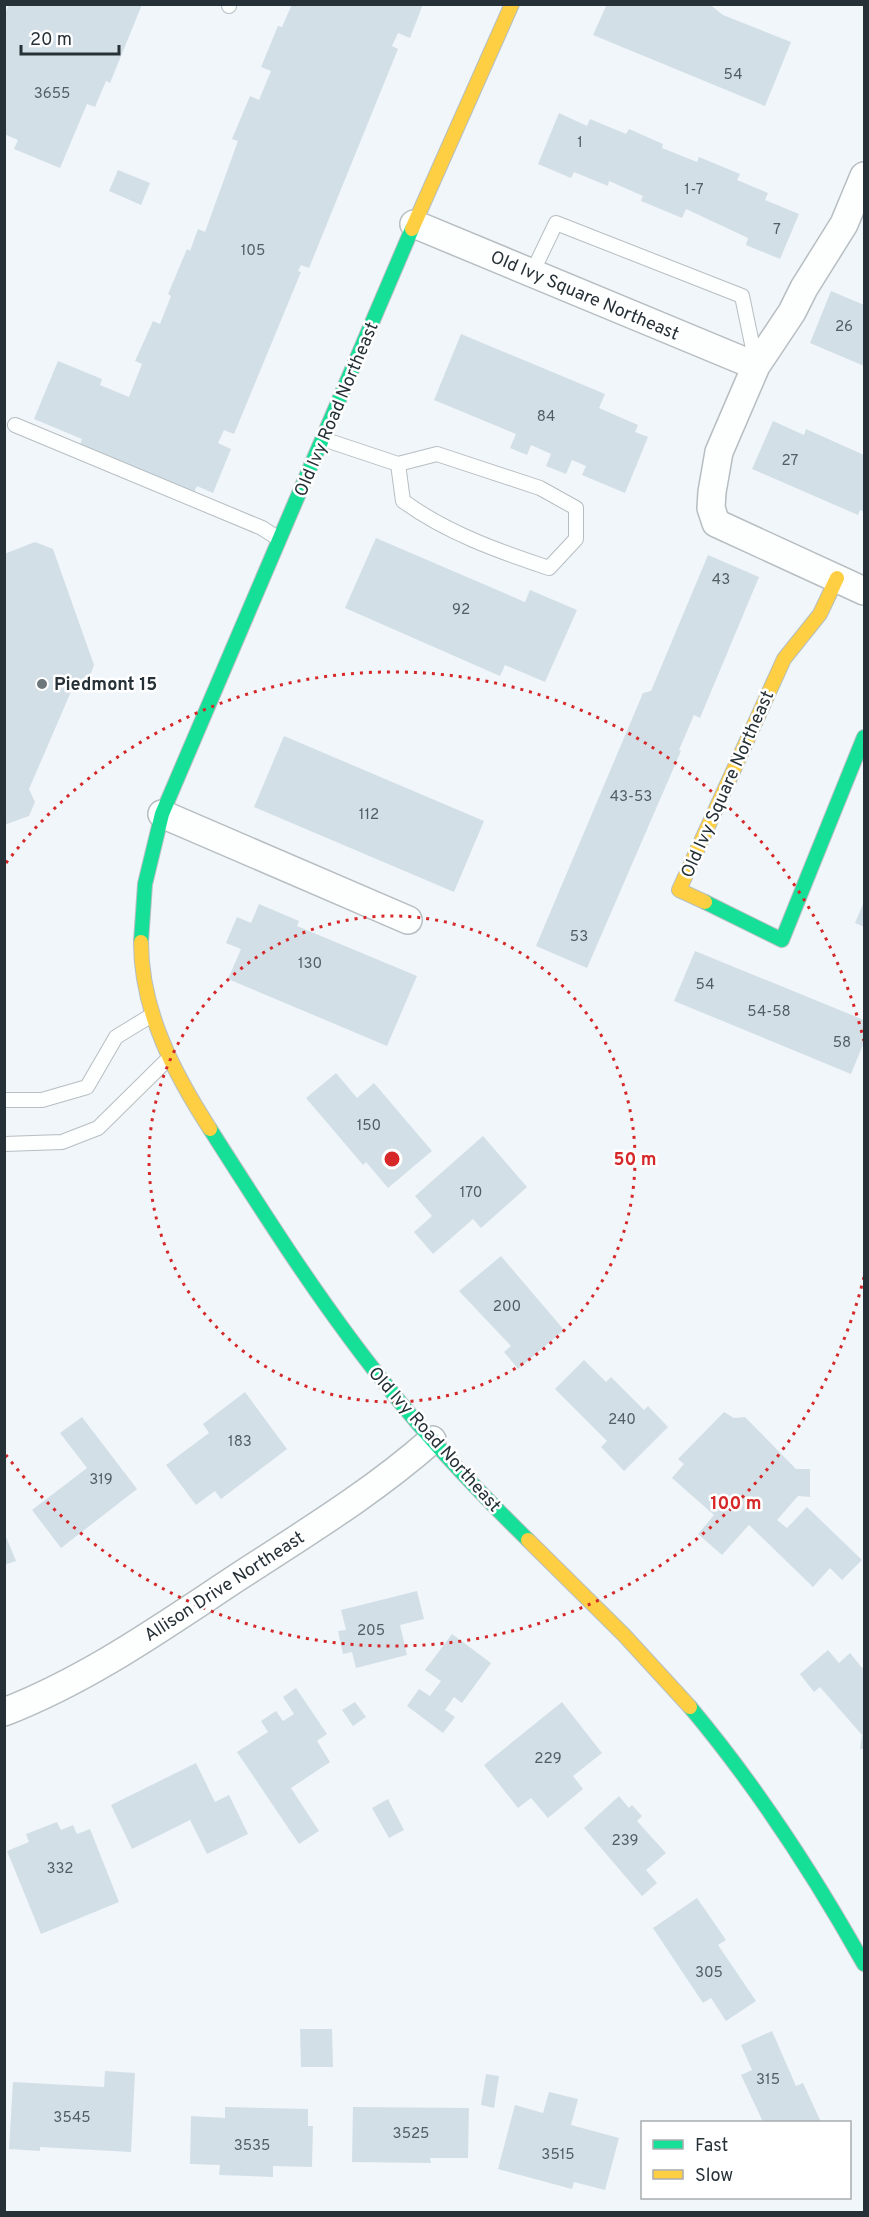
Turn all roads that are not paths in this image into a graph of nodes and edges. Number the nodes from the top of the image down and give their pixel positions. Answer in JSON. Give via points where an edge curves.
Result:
{"nodes":[{"id":1,"x":512,"y":4,"type":"edge"},
{"id":2,"x":864,"y":176,"type":"edge"},
{"id":3,"x":414,"y":224,"type":"junction"},
{"id":4,"x":854,"y":230,"type":"edge"},
{"id":5,"x":532,"y":273,"type":"junction"},
{"id":6,"x":756,"y":366,"type":"junction"},
{"id":7,"x":15,"y":425,"type":"dead end"},
{"id":8,"x":323,"y":439,"type":"junction"},
{"id":9,"x":398,"y":464,"type":"junction"},
{"id":10,"x":281,"y":540,"type":"junction"},
{"id":11,"x":837,"y":578,"type":"junction"},
{"id":12,"x":864,"y":591,"type":"edge"},
{"id":13,"x":864,"y":737,"type":"edge"},
{"id":14,"x":162,"y":814,"type":"junction"},
{"id":15,"x":408,"y":920,"type":"dead end"},
{"id":16,"x":152,"y":1015,"type":"junction"},
{"id":17,"x":168,"y":1059,"type":"junction"},
{"id":18,"x":4,"y":1100,"type":"edge"},
{"id":19,"x":4,"y":1144,"type":"edge"},
{"id":20,"x":432,"y":1440,"type":"junction"},
{"id":21,"x":4,"y":1712,"type":"edge"},
{"id":22,"x":864,"y":1964,"type":"edge"}],
"edges":[{"from":1,"to":3,"type":"street","name":"Old Ivy Road Northeast"},
{"from":2,"to":4,"type":"street"},
{"from":3,"to":5,"type":"street","name":"Old Ivy Square Northeast"},
{"from":3,"to":8,"type":"street","name":"Old Ivy Road Northeast"},
{"from":4,"to":6,"type":"street","via":[[804,288]]},
{"from":5,"to":6,"type":"street","name":"Old Ivy Square Northeast"},
{"from":5,"to":6,"type":"lane","via":[[556,223],[742,296]]},
{"from":6,"to":11,"type":"street","via":[[719,452],[711,508],[716,523]]},
{"from":7,"to":10,"type":"lane","via":[[262,528]]},
{"from":8,"to":9,"type":"lane"},
{"from":8,"to":10,"type":"street","name":"Old Ivy Road Northeast"},
{"from":9,"to":9,"type":"lane","via":[[437,454],[540,488],[576,508],[576,539],[549,568],[501,552],[431,521],[404,501]]},
{"from":10,"to":14,"type":"street","name":"Old Ivy Road Northeast"},
{"from":11,"to":12,"type":"street"},
{"from":11,"to":13,"type":"street","name":"Old Ivy Square Northeast","via":[[820,614],[784,659],[679,890],[782,940]]},
{"from":14,"to":15,"type":"street"},
{"from":14,"to":16,"type":"street","name":"Old Ivy Road Northeast","via":[[147,860],[140,906],[140,954]]},
{"from":16,"to":17,"type":"street","name":"Old Ivy Road Northeast"},
{"from":16,"to":18,"type":"lane","via":[[116,1037],[87,1087],[42,1100]]},
{"from":17,"to":19,"type":"lane","via":[[98,1128],[62,1142]]},
{"from":17,"to":20,"type":"street","name":"Old Ivy Road Northeast","via":[[330,1313],[377,1377]]},
{"from":20,"to":21,"type":"street","name":"Allison Drive Northeast","via":[[369,1491],[110,1661],[48,1695]]},
{"from":20,"to":22,"type":"street","name":"Old Ivy Road Northeast","via":[[685,1701],[766,1803],[815,1875]]}]}
